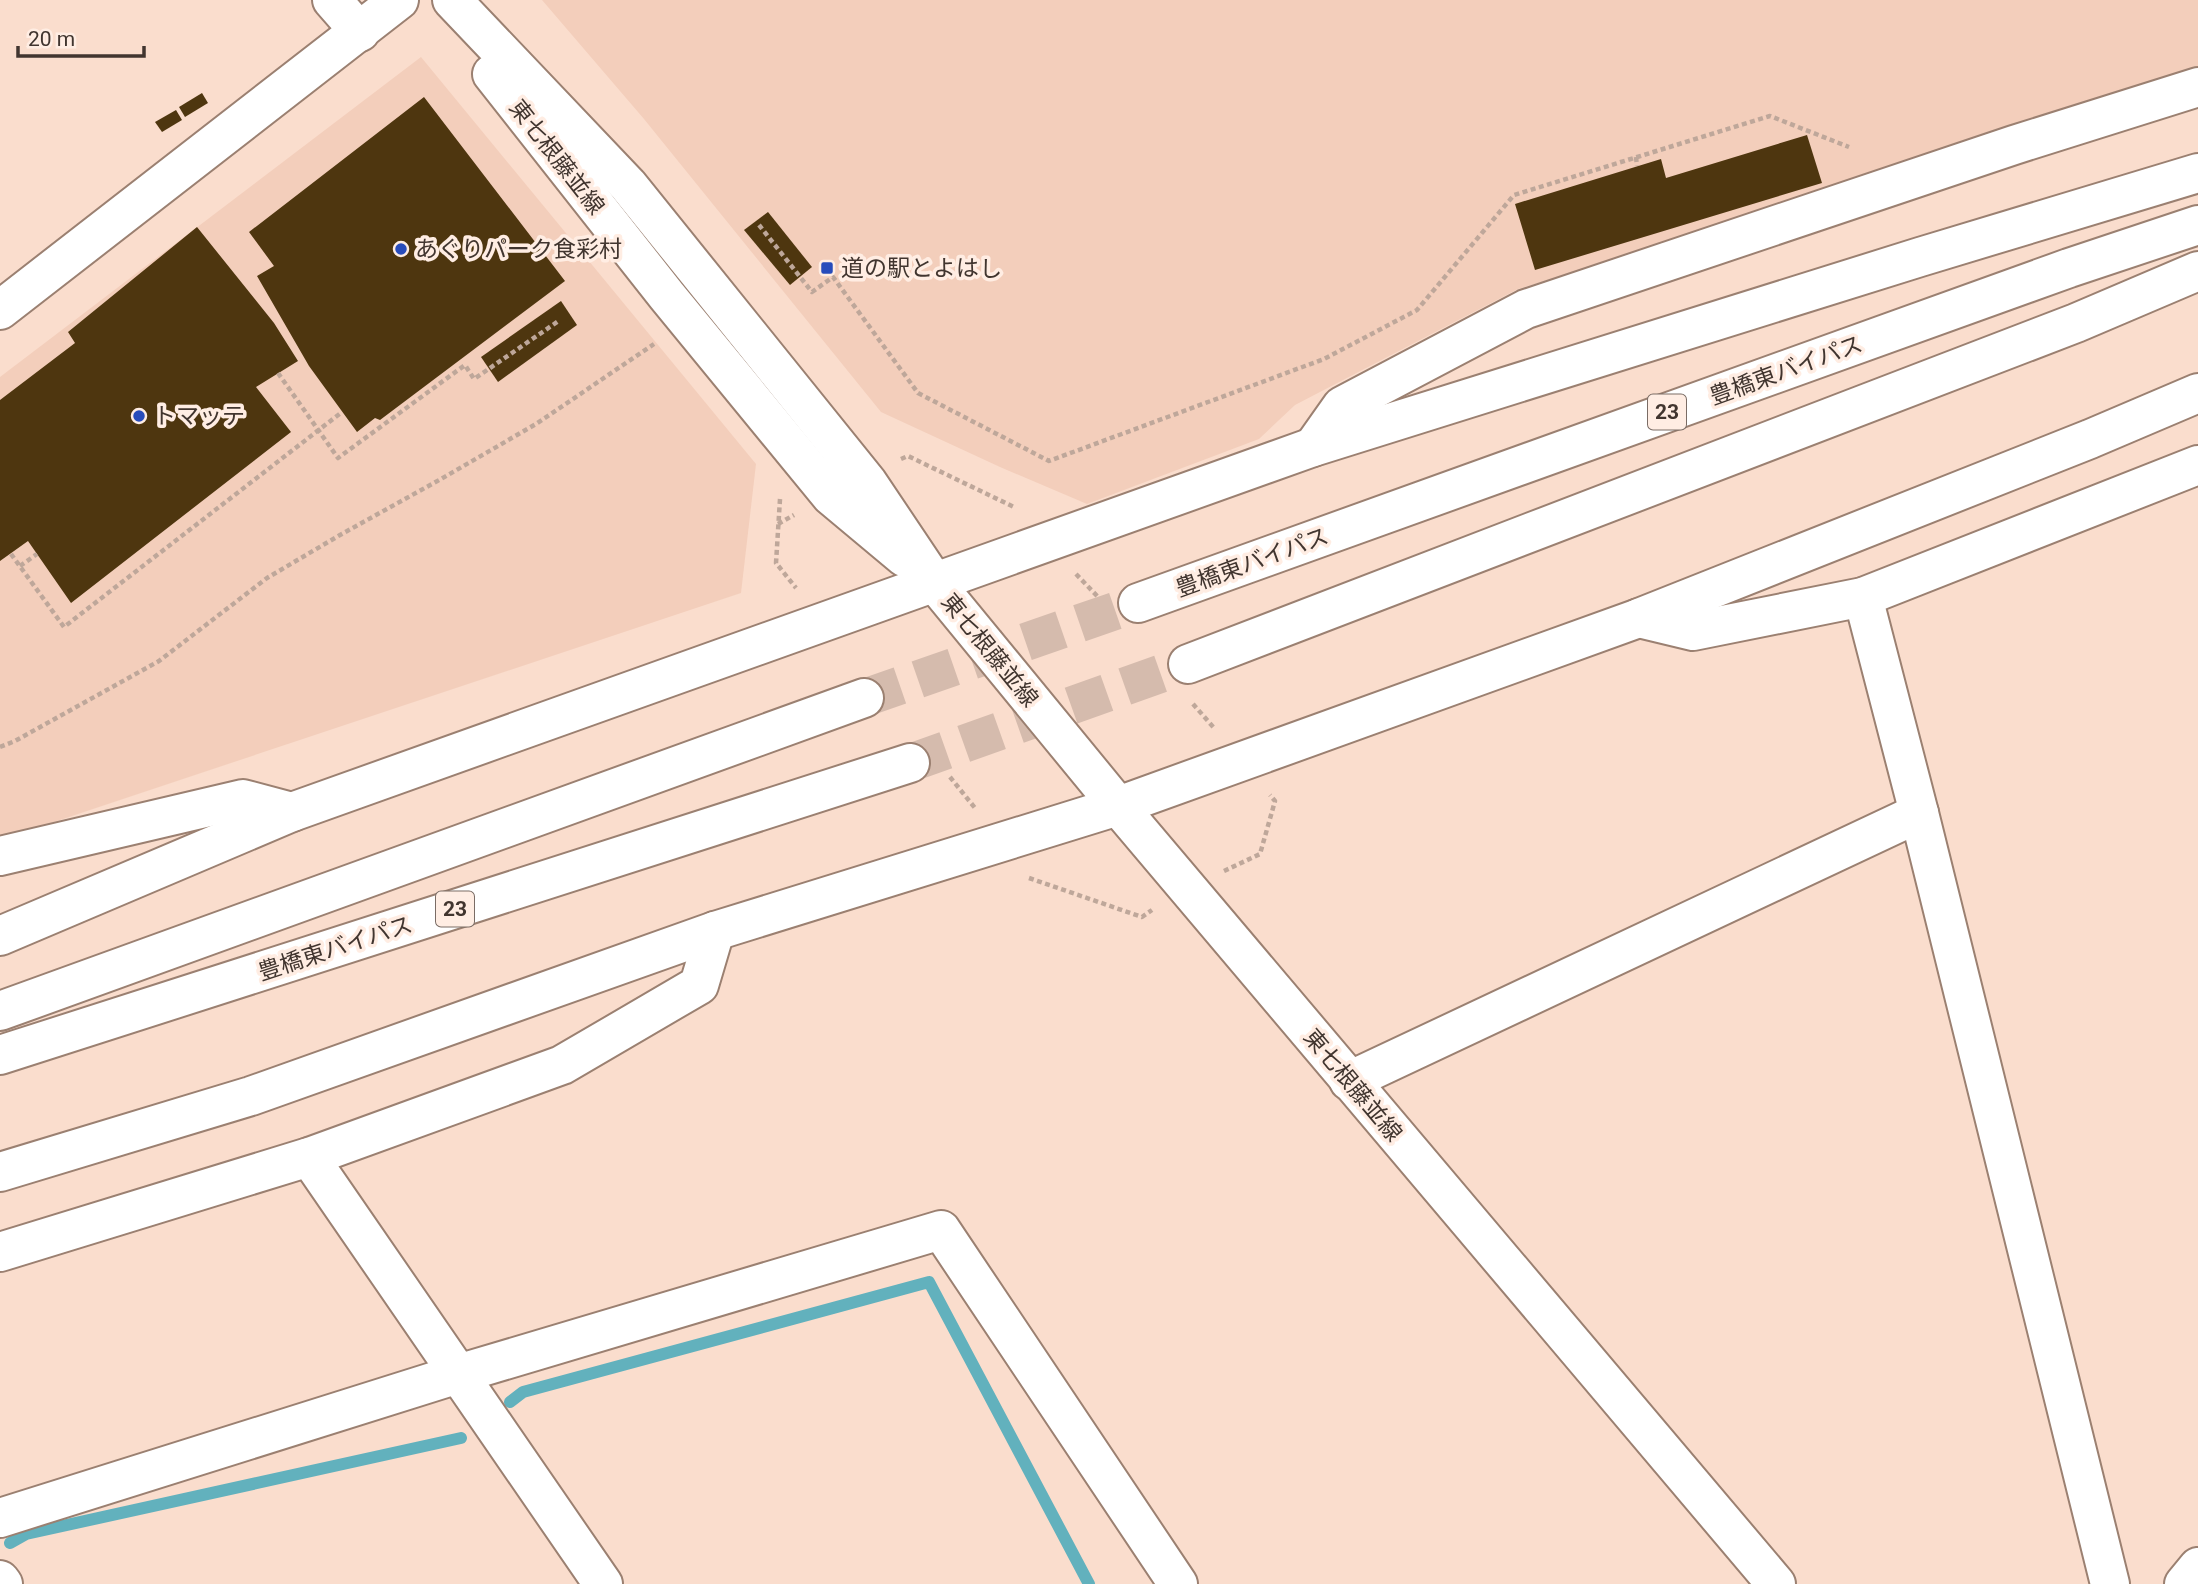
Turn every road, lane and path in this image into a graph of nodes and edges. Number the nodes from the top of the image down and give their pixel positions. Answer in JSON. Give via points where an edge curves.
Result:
{"nodes":[{"id":1,"x":332,"y":0,"type":"edge"},
{"id":2,"x":399,"y":0,"type":"edge"},
{"id":3,"x":444,"y":0,"type":"edge"},
{"id":4,"x":452,"y":0,"type":"edge"},
{"id":5,"x":360,"y":32,"type":"junction"},
{"id":6,"x":2198,"y":87,"type":"edge"},
{"id":7,"x":1849,"y":147,"type":"dead end"},
{"id":8,"x":1636,"y":157,"type":"junction"},
{"id":9,"x":1637,"y":166,"type":"dead end"},
{"id":10,"x":2198,"y":173,"type":"edge"},
{"id":11,"x":759,"y":225,"type":"dead end"},
{"id":12,"x":2198,"y":225,"type":"edge"},
{"id":13,"x":2198,"y":271,"type":"edge"},
{"id":14,"x":0,"y":310,"type":"edge"},
{"id":15,"x":559,"y":320,"type":"dead end"},
{"id":16,"x":659,"y":341,"type":"dead end"},
{"id":17,"x":278,"y":373,"type":"dead end"},
{"id":18,"x":2198,"y":393,"type":"edge"},
{"id":19,"x":342,"y":412,"type":"dead end"},
{"id":20,"x":318,"y":429,"type":"junction"},
{"id":21,"x":1313,"y":447,"type":"junction"},
{"id":22,"x":2198,"y":465,"type":"edge"},
{"id":23,"x":11,"y":554,"type":"dead end"},
{"id":24,"x":37,"y":554,"type":"dead end"},
{"id":25,"x":20,"y":566,"type":"junction"},
{"id":26,"x":935,"y":583,"type":"junction"},
{"id":27,"x":1863,"y":597,"type":"junction"},
{"id":28,"x":1138,"y":603,"type":"tunnel mouth"},
{"id":29,"x":1639,"y":618,"type":"junction"},
{"id":30,"x":1188,"y":664,"type":"tunnel mouth"},
{"id":31,"x":864,"y":698,"type":"tunnel mouth"},
{"id":32,"x":0,"y":747,"type":"edge"},
{"id":33,"x":910,"y":763,"type":"tunnel mouth"},
{"id":34,"x":1118,"y":806,"type":"junction"},
{"id":35,"x":292,"y":812,"type":"junction"},
{"id":36,"x":1919,"y":813,"type":"junction"},
{"id":37,"x":0,"y":856,"type":"edge"},
{"id":38,"x":715,"y":931,"type":"junction"},
{"id":39,"x":0,"y":936,"type":"edge"},
{"id":40,"x":0,"y":1011,"type":"edge"},
{"id":41,"x":0,"y":1055,"type":"edge"},
{"id":42,"x":1349,"y":1081,"type":"junction"},
{"id":43,"x":309,"y":1157,"type":"junction"},
{"id":44,"x":0,"y":1172,"type":"edge"},
{"id":45,"x":0,"y":1251,"type":"edge"},
{"id":46,"x":458,"y":1374,"type":"junction"},
{"id":47,"x":0,"y":1518,"type":"edge"},
{"id":48,"x":2198,"y":1567,"type":"edge"},
{"id":49,"x":603,"y":1584,"type":"edge"},
{"id":50,"x":1178,"y":1584,"type":"edge"},
{"id":51,"x":1776,"y":1584,"type":"edge"},
{"id":52,"x":2110,"y":1584,"type":"edge"},
{"id":53,"x":2184,"y":1584,"type":"edge"}],
"edges":[{"from":1,"to":5,"type":"main road"},
{"from":2,"to":5,"type":"main road"},
{"from":3,"to":26,"type":"main road","name":"東七根藤並線","via":[[489,71],[831,496]]},
{"from":4,"to":26,"type":"main road","name":"東七根藤並線","via":[[628,186],[868,483]]},
{"from":5,"to":14,"type":"main road"},
{"from":6,"to":21,"type":"main road","via":[[1526,309],[1342,406]]},
{"from":7,"to":8,"type":"path","via":[[1770,116]]},
{"from":8,"to":9,"type":"path"},
{"from":8,"to":11,"type":"path","via":[[1514,195],[1417,310],[1324,359],[1049,461],[918,393],[833,277],[812,292]]},
{"from":10,"to":21,"type":"main road"},
{"from":12,"to":28,"type":"main road","name":"豊橋東バイパス","number":"23"},
{"from":13,"to":30,"type":"main road","via":[[2063,328]]},
{"from":15,"to":20,"type":"path","via":[[474,379],[465,365],[338,458]]},
{"from":16,"to":32,"type":"path","via":[[536,424],[267,578],[159,662]]},
{"from":17,"to":20,"type":"path"},
{"from":18,"to":29,"type":"main road"},
{"from":19,"to":20,"type":"path"},
{"from":20,"to":25,"type":"path","via":[[64,627]]},
{"from":21,"to":26,"type":"main road"},
{"from":22,"to":27,"type":"main road"},
{"from":23,"to":25,"type":"path"},
{"from":24,"to":25,"type":"path"},
{"from":26,"to":34,"type":"main road","name":"東七根藤並線"},
{"from":26,"to":35,"type":"main road"},
{"from":27,"to":29,"type":"main road","via":[[1693,631]]},
{"from":27,"to":36,"type":"main road"},
{"from":29,"to":34,"type":"main road"},
{"from":31,"to":40,"type":"main road"},
{"from":33,"to":41,"type":"main road","name":"豊橋東バイパス","number":"23"},
{"from":34,"to":38,"type":"main road"},
{"from":34,"to":42,"type":"main road","name":"東七根藤並線"},
{"from":35,"to":37,"type":"main road","via":[[243,799]]},
{"from":35,"to":39,"type":"main road"},
{"from":36,"to":42,"type":"main road"},
{"from":36,"to":52,"type":"main road"},
{"from":38,"to":43,"type":"main road","via":[[699,985],[562,1065]]},
{"from":38,"to":44,"type":"main road","via":[[250,1096]]},
{"from":42,"to":51,"type":"main road","name":"東七根藤並線"},
{"from":43,"to":45,"type":"main road"},
{"from":43,"to":46,"type":"main road"},
{"from":46,"to":47,"type":"main road"},
{"from":46,"to":49,"type":"main road"},
{"from":46,"to":50,"type":"main road","via":[[941,1230]]},
{"from":48,"to":53,"type":"main road"}]}
